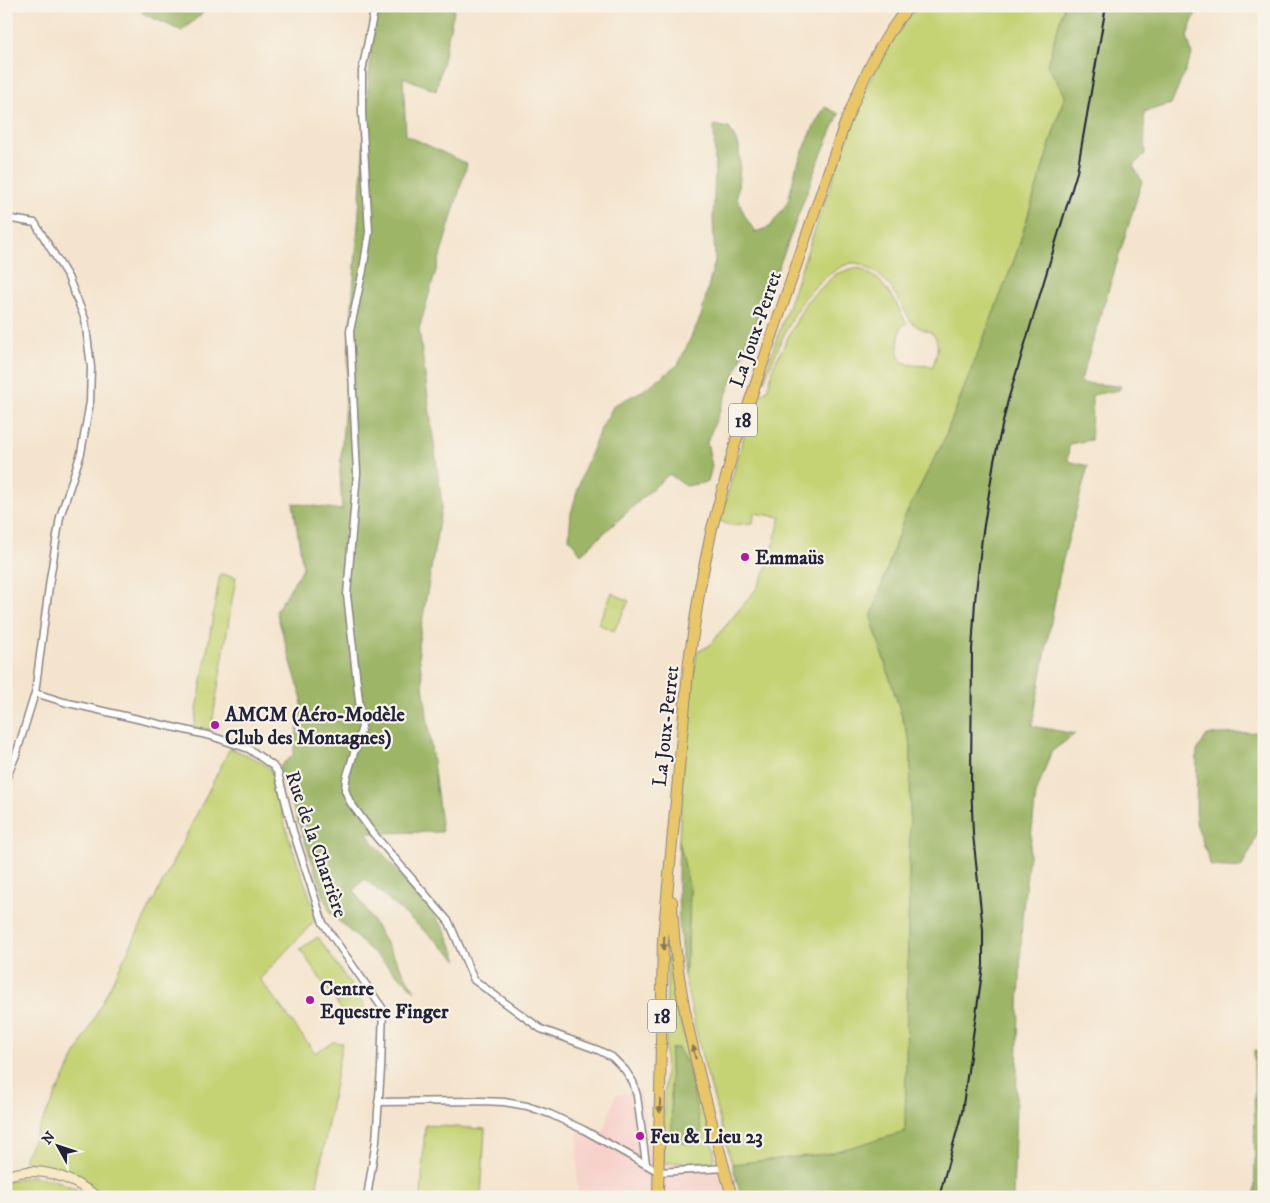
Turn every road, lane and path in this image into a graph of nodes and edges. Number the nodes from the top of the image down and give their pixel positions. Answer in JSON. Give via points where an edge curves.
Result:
{"nodes":[{"id":1,"x":374,"y":6,"type":"edge"},
{"id":2,"x":909,"y":6,"type":"edge"},
{"id":3,"x":6,"y":218,"type":"edge"},
{"id":4,"x":35,"y":693,"type":"junction"},
{"id":5,"x":6,"y":779,"type":"edge"},
{"id":6,"x":671,"y":860,"type":"junction"},
{"id":7,"x":378,"y":1102,"type":"junction"},
{"id":8,"x":646,"y":1164,"type":"junction"},
{"id":9,"x":725,"y":1168,"type":"junction"},
{"id":10,"x":659,"y":1172,"type":"junction"},
{"id":11,"x":6,"y":1176,"type":"edge"},
{"id":12,"x":98,"y":1197,"type":"edge"},
{"id":13,"x":367,"y":1197,"type":"edge"},
{"id":14,"x":658,"y":1197,"type":"edge"},
{"id":15,"x":732,"y":1197,"type":"edge"}],
"edges":[{"from":1,"to":8,"type":"street","via":[[362,80],[369,232],[350,331],[357,474],[346,594],[362,727],[344,790],[372,832],[449,922],[474,980],[541,1029],[598,1050],[612,1057],[625,1070],[637,1096]]},
{"from":2,"to":6,"type":"main road","name":"La Joux-Perret","number":"18","via":[[876,54],[854,100],[753,387],[722,487],[693,628]]},
{"from":3,"to":4,"type":"street","via":[[35,223],[68,277],[85,319],[91,367],[86,428],[60,517]]},
{"from":4,"to":5,"type":"street"},
{"from":4,"to":7,"type":"street","name":"Rue de la Charrière","via":[[211,736],[248,749],[273,766],[323,922],[382,1009]]},
{"from":9,"to":6,"type":"main road","name":"La Joux-Perret","number":"18","one_way":true,"via":[[682,998],[674,941]]},
{"from":6,"to":10,"type":"main road","name":"La Joux-Perret","number":"18","one_way":true,"via":[[664,939]]},
{"from":7,"to":8,"type":"street","via":[[480,1101],[527,1106],[577,1126]]},
{"from":7,"to":13,"type":"street","name":"Rue de la Charrière"},
{"from":8,"to":10,"type":"street"},
{"from":9,"to":10,"type":"street"},
{"from":9,"to":15,"type":"main road","number":"18"},
{"from":10,"to":14,"type":"main road","number":"18"},
{"from":11,"to":12,"type":"main road","via":[[26,1171],[51,1173]]}]}
